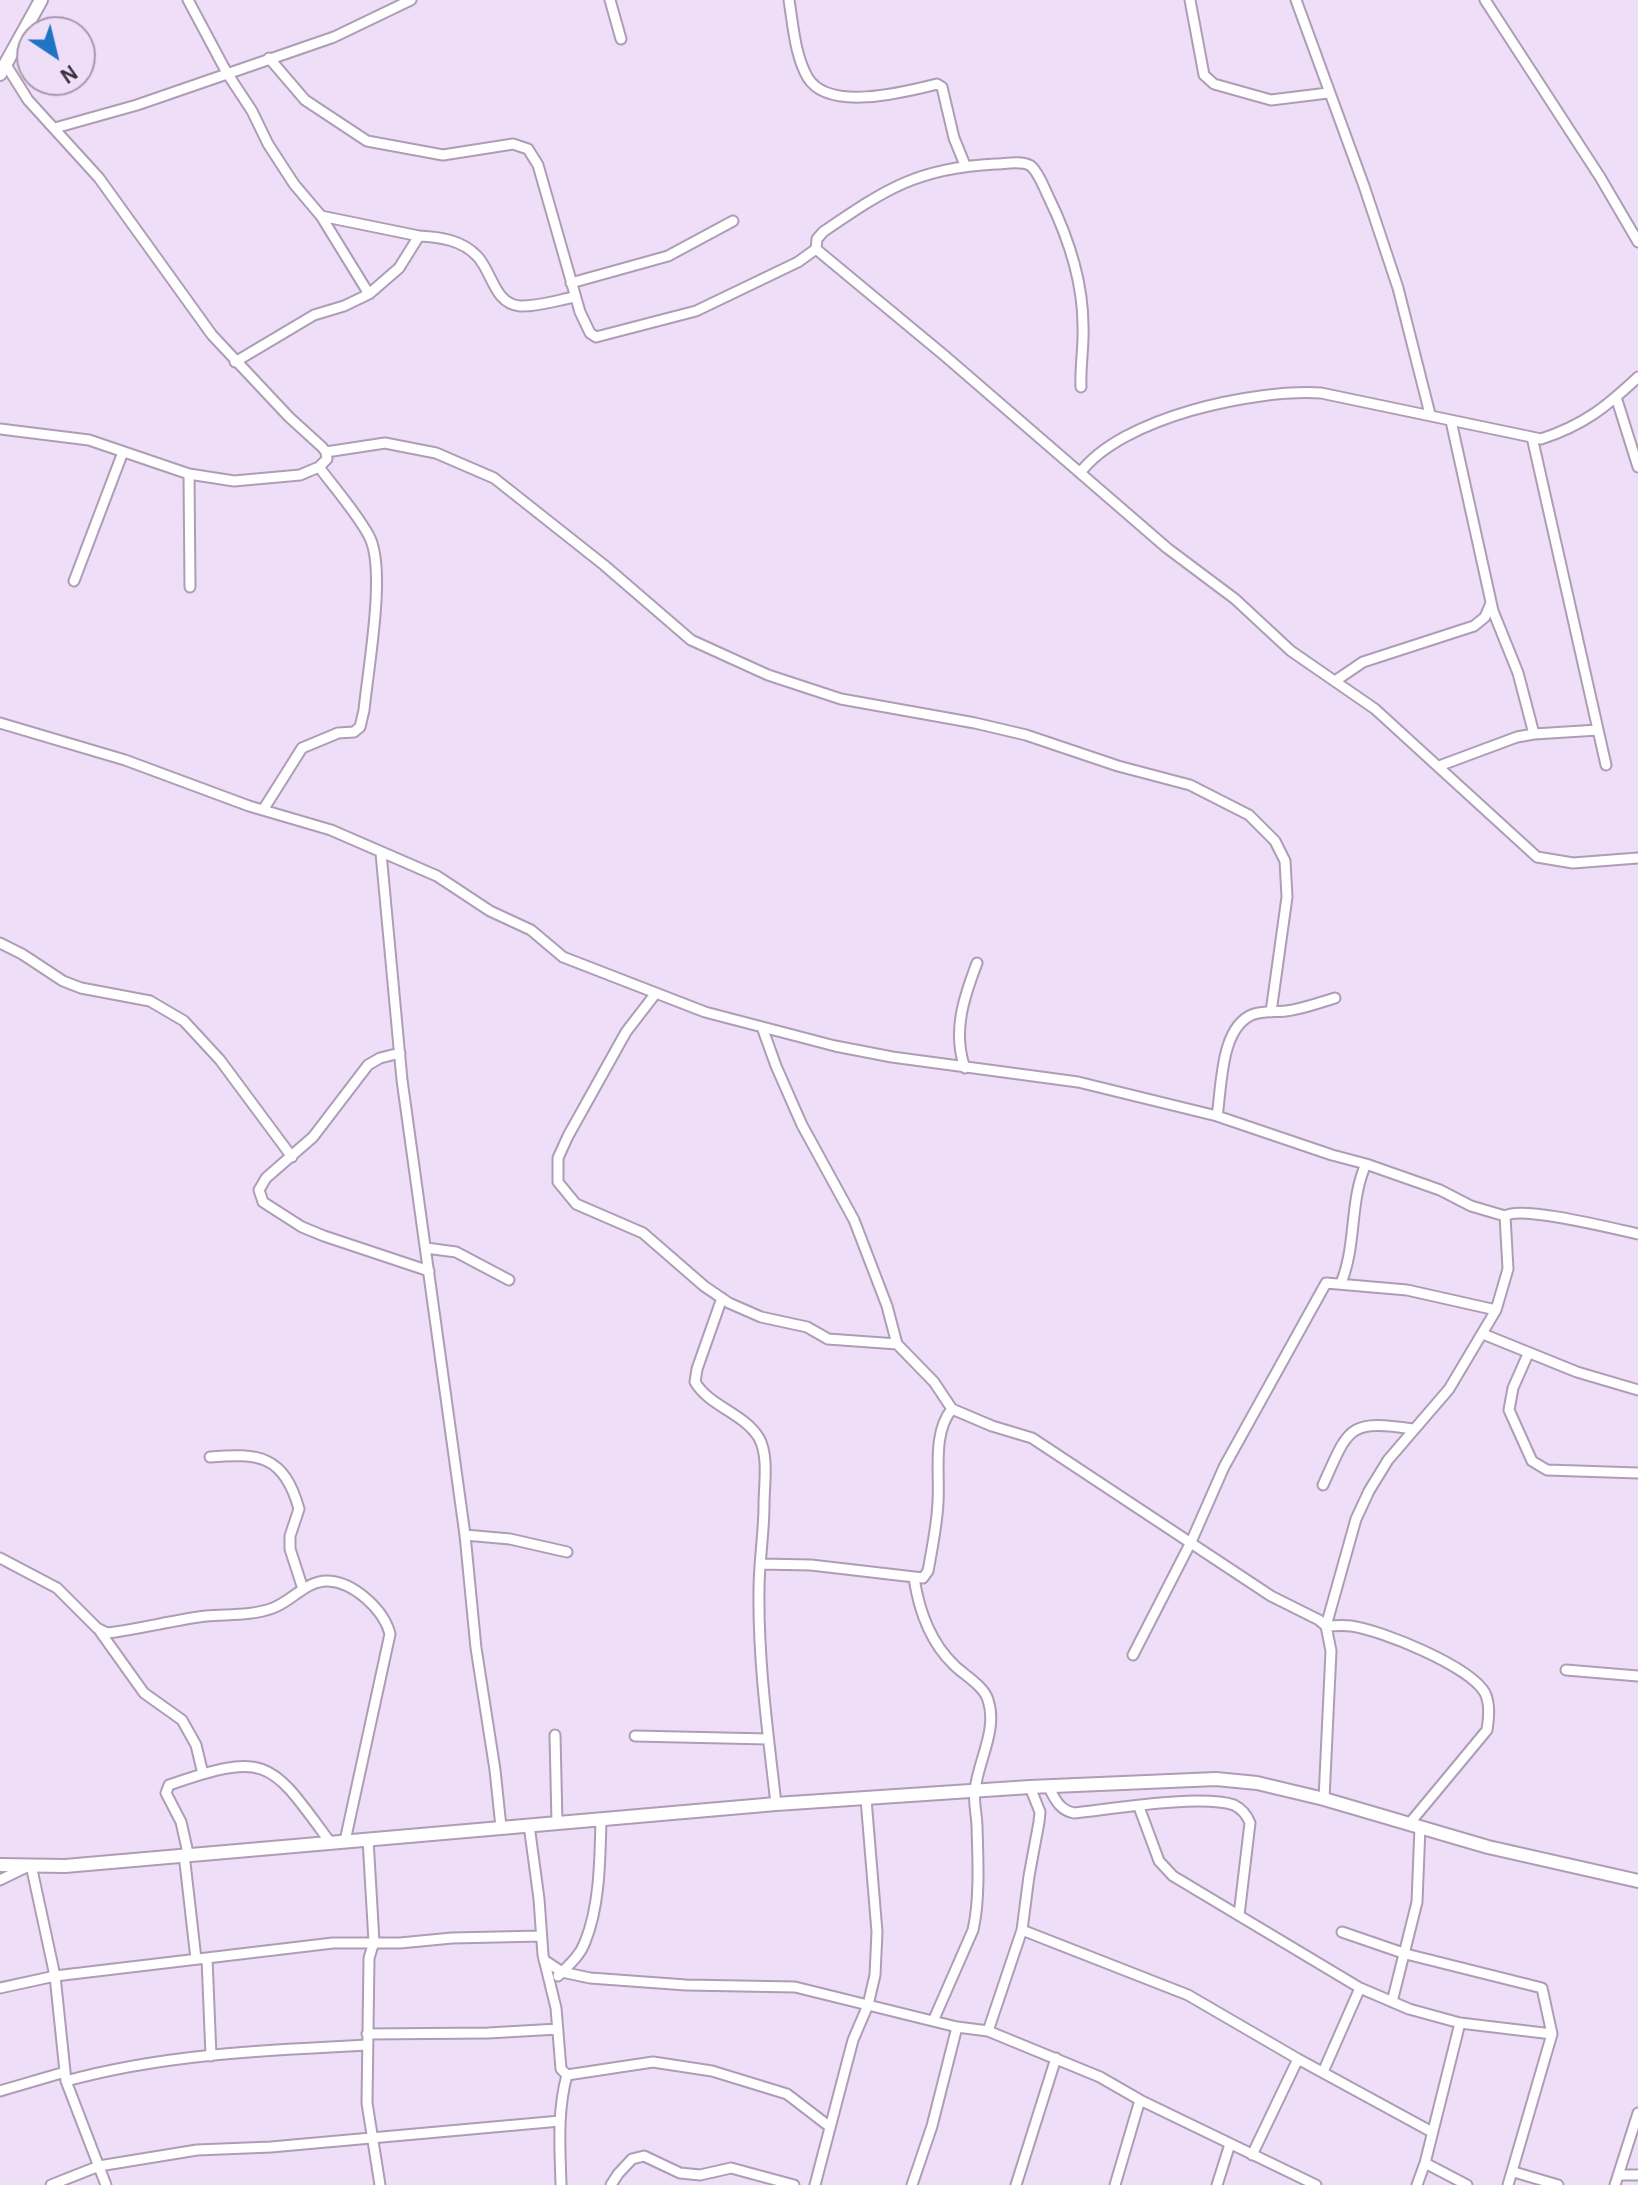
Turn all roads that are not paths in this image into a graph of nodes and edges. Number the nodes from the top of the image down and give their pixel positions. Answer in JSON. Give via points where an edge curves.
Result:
{"nodes":[{"id":1,"x":41,"y":0,"type":"edge"},
{"id":2,"x":188,"y":0,"type":"edge"},
{"id":3,"x":411,"y":0,"type":"edge"},
{"id":4,"x":610,"y":0,"type":"edge"},
{"id":5,"x":789,"y":0,"type":"edge"},
{"id":6,"x":1190,"y":0,"type":"edge"},
{"id":7,"x":1296,"y":0,"type":"edge"},
{"id":8,"x":1485,"y":0,"type":"edge"},
{"id":9,"x":621,"y":39,"type":"dead end"},
{"id":10,"x":269,"y":58,"type":"junction"},
{"id":11,"x":3,"y":69,"type":"edge"},
{"id":12,"x":227,"y":73,"type":"junction"},
{"id":13,"x":1328,"y":93,"type":"junction"},
{"id":14,"x":55,"y":128,"type":"junction"},
{"id":15,"x":965,"y":165,"type":"junction"},
{"id":16,"x":321,"y":216,"type":"junction"},
{"id":17,"x":733,"y":221,"type":"dead end"},
{"id":18,"x":419,"y":236,"type":"junction"},
{"id":19,"x":1638,"y":242,"type":"edge"},
{"id":20,"x":816,"y":249,"type":"junction"},
{"id":21,"x":571,"y":283,"type":"junction"},
{"id":22,"x":369,"y":294,"type":"junction"},
{"id":23,"x":575,"y":297,"type":"junction"},
{"id":24,"x":235,"y":362,"type":"junction"},
{"id":25,"x":1638,"y":377,"type":"edge"},
{"id":26,"x":1081,"y":387,"type":"dead end"},
{"id":27,"x":1616,"y":397,"type":"junction"},
{"id":28,"x":1430,"y":414,"type":"junction"},
{"id":29,"x":1451,"y":421,"type":"junction"},
{"id":30,"x":0,"y":429,"type":"edge"},
{"id":31,"x":1532,"y":437,"type":"junction"},
{"id":32,"x":123,"y":452,"type":"junction"},
{"id":33,"x":326,"y":452,"type":"junction"},
{"id":34,"x":319,"y":467,"type":"junction"},
{"id":35,"x":1638,"y":467,"type":"edge"},
{"id":36,"x":1080,"y":473,"type":"junction"},
{"id":37,"x":189,"y":474,"type":"junction"},
{"id":38,"x":74,"y":581,"type":"dead end"},
{"id":39,"x":190,"y":587,"type":"dead end"},
{"id":40,"x":1491,"y":603,"type":"junction"},
{"id":41,"x":1335,"y":681,"type":"junction"},
{"id":42,"x":0,"y":723,"type":"edge"},
{"id":43,"x":1598,"y":730,"type":"junction"},
{"id":44,"x":1534,"y":734,"type":"junction"},
{"id":45,"x":1606,"y":765,"type":"dead end"},
{"id":46,"x":1439,"y":766,"type":"junction"},
{"id":47,"x":263,"y":810,"type":"junction"},
{"id":48,"x":381,"y":853,"type":"junction"},
{"id":49,"x":1638,"y":858,"type":"edge"},
{"id":50,"x":0,"y":943,"type":"edge"},
{"id":51,"x":977,"y":963,"type":"dead end"},
{"id":52,"x":656,"y":993,"type":"junction"},
{"id":53,"x":1335,"y":998,"type":"dead end"},
{"id":54,"x":1271,"y":1012,"type":"junction"},
{"id":55,"x":762,"y":1027,"type":"junction"},
{"id":56,"x":400,"y":1053,"type":"junction"},
{"id":57,"x":965,"y":1068,"type":"junction"},
{"id":58,"x":1217,"y":1116,"type":"junction"},
{"id":59,"x":292,"y":1157,"type":"junction"},
{"id":60,"x":1366,"y":1164,"type":"junction"},
{"id":61,"x":1505,"y":1216,"type":"junction"},
{"id":62,"x":1638,"y":1234,"type":"edge"},
{"id":63,"x":426,"y":1248,"type":"junction"},
{"id":64,"x":429,"y":1271,"type":"junction"},
{"id":65,"x":509,"y":1280,"type":"dead end"},
{"id":66,"x":1341,"y":1283,"type":"junction"},
{"id":67,"x":722,"y":1298,"type":"junction"},
{"id":68,"x":1496,"y":1310,"type":"junction"},
{"id":69,"x":1483,"y":1334,"type":"junction"},
{"id":70,"x":897,"y":1344,"type":"junction"},
{"id":71,"x":1528,"y":1354,"type":"junction"},
{"id":72,"x":1638,"y":1390,"type":"edge"},
{"id":73,"x":952,"y":1409,"type":"junction"},
{"id":74,"x":1413,"y":1429,"type":"junction"},
{"id":75,"x":210,"y":1457,"type":"dead end"},
{"id":76,"x":1638,"y":1473,"type":"edge"},
{"id":77,"x":1323,"y":1485,"type":"dead end"},
{"id":78,"x":465,"y":1535,"type":"junction"},
{"id":79,"x":1191,"y":1542,"type":"junction"},
{"id":80,"x":567,"y":1552,"type":"dead end"},
{"id":81,"x":0,"y":1558,"type":"edge"},
{"id":82,"x":760,"y":1564,"type":"junction"},
{"id":83,"x":914,"y":1578,"type":"junction"},
{"id":84,"x":303,"y":1589,"type":"junction"},
{"id":85,"x":1326,"y":1626,"type":"junction"},
{"id":86,"x":97,"y":1628,"type":"junction"},
{"id":87,"x":1133,"y":1655,"type":"dead end"},
{"id":88,"x":1566,"y":1670,"type":"dead end"},
{"id":89,"x":1638,"y":1676,"type":"edge"},
{"id":90,"x":555,"y":1735,"type":"dead end"},
{"id":91,"x":635,"y":1736,"type":"dead end"},
{"id":92,"x":768,"y":1739,"type":"junction"},
{"id":93,"x":203,"y":1774,"type":"junction"},
{"id":94,"x":1048,"y":1786,"type":"junction"},
{"id":95,"x":1030,"y":1787,"type":"junction"},
{"id":96,"x":974,"y":1791,"type":"junction"},
{"id":97,"x":866,"y":1799,"type":"junction"},
{"id":98,"x":1324,"y":1799,"type":"junction"},
{"id":99,"x":776,"y":1804,"type":"junction"},
{"id":100,"x":1139,"y":1807,"type":"junction"},
{"id":101,"x":601,"y":1819,"type":"junction"},
{"id":102,"x":557,"y":1823,"type":"junction"},
{"id":103,"x":529,"y":1825,"type":"junction"},
{"id":104,"x":1414,"y":1825,"type":"junction"},
{"id":105,"x":501,"y":1827,"type":"junction"},
{"id":106,"x":368,"y":1839,"type":"junction"},
{"id":107,"x":345,"y":1841,"type":"junction"},
{"id":108,"x":330,"y":1842,"type":"junction"},
{"id":109,"x":186,"y":1854,"type":"junction"},
{"id":110,"x":0,"y":1865,"type":"edge"},
{"id":111,"x":31,"y":1865,"type":"junction"},
{"id":112,"x":0,"y":1880,"type":"edge"},
{"id":113,"x":1638,"y":1881,"type":"edge"},
{"id":114,"x":1239,"y":1915,"type":"junction"},
{"id":115,"x":1022,"y":1930,"type":"junction"},
{"id":116,"x":1342,"y":1932,"type":"dead end"},
{"id":117,"x":541,"y":1936,"type":"junction"},
{"id":118,"x":374,"y":1942,"type":"junction"},
{"id":119,"x":1406,"y":1954,"type":"junction"},
{"id":120,"x":201,"y":1958,"type":"junction"},
{"id":121,"x":544,"y":1960,"type":"junction"},
{"id":122,"x":562,"y":1972,"type":"junction"},
{"id":123,"x":55,"y":1976,"type":"junction"},
{"id":124,"x":551,"y":1983,"type":"junction"},
{"id":125,"x":0,"y":1988,"type":"edge"},
{"id":126,"x":1360,"y":1988,"type":"junction"},
{"id":127,"x":1392,"y":2002,"type":"junction"},
{"id":128,"x":868,"y":2005,"type":"junction"},
{"id":129,"x":934,"y":2019,"type":"junction"},
{"id":130,"x":1460,"y":2023,"type":"junction"},
{"id":131,"x":957,"y":2027,"type":"junction"},
{"id":132,"x":558,"y":2029,"type":"junction"},
{"id":133,"x":988,"y":2031,"type":"junction"},
{"id":134,"x":1552,"y":2034,"type":"junction"},
{"id":135,"x":367,"y":2040,"type":"junction"},
{"id":136,"x":211,"y":2056,"type":"junction"},
{"id":137,"x":1056,"y":2058,"type":"junction"},
{"id":138,"x":1298,"y":2059,"type":"junction"},
{"id":139,"x":1323,"y":2072,"type":"junction"},
{"id":140,"x":567,"y":2075,"type":"junction"},
{"id":141,"x":66,"y":2076,"type":"junction"},
{"id":142,"x":0,"y":2091,"type":"edge"},
{"id":143,"x":1140,"y":2100,"type":"junction"},
{"id":144,"x":1638,"y":2113,"type":"edge"},
{"id":145,"x":560,"y":2121,"type":"junction"},
{"id":146,"x":830,"y":2127,"type":"junction"},
{"id":147,"x":1432,"y":2132,"type":"junction"},
{"id":148,"x":373,"y":2139,"type":"junction"},
{"id":149,"x":1230,"y":2144,"type":"junction"},
{"id":150,"x":1252,"y":2155,"type":"junction"},
{"id":151,"x":1425,"y":2163,"type":"junction"},
{"id":152,"x":99,"y":2166,"type":"junction"},
{"id":153,"x":1514,"y":2172,"type":"junction"},
{"id":154,"x":1638,"y":2175,"type":"edge"},
{"id":155,"x":1617,"y":2180,"type":"edge"},
{"id":156,"x":51,"y":2185,"type":"edge"},
{"id":157,"x":106,"y":2185,"type":"edge"},
{"id":158,"x":380,"y":2185,"type":"edge"},
{"id":159,"x":561,"y":2185,"type":"edge"},
{"id":160,"x":611,"y":2185,"type":"edge"},
{"id":161,"x":794,"y":2185,"type":"edge"},
{"id":162,"x":815,"y":2185,"type":"edge"},
{"id":163,"x":912,"y":2185,"type":"edge"},
{"id":164,"x":1016,"y":2185,"type":"edge"},
{"id":165,"x":1115,"y":2185,"type":"edge"},
{"id":166,"x":1217,"y":2185,"type":"edge"},
{"id":167,"x":1316,"y":2185,"type":"edge"},
{"id":168,"x":1417,"y":2185,"type":"edge"},
{"id":169,"x":1467,"y":2185,"type":"edge"},
{"id":170,"x":1508,"y":2185,"type":"edge"},
{"id":171,"x":1558,"y":2185,"type":"edge"}],
"edges":[{"from":1,"to":11,"type":"main road"},
{"from":2,"to":12,"type":"street"},
{"from":3,"to":10,"type":"street","via":[[334,37]]},
{"from":4,"to":9,"type":"street"},
{"from":5,"to":15,"type":"street","via":[[802,65],[815,86],[826,93],[858,97],[937,84]]},
{"from":6,"to":13,"type":"street","via":[[1204,75],[1214,84],[1271,100]]},
{"from":7,"to":13,"type":"street"},
{"from":8,"to":19,"type":"street"},
{"from":10,"to":12,"type":"street"},
{"from":10,"to":21,"type":"street","via":[[305,100],[367,141],[443,155],[513,144],[528,149],[538,165]]},
{"from":11,"to":14,"type":"street"},
{"from":12,"to":14,"type":"street"},
{"from":12,"to":16,"type":"street","via":[[276,157]]},
{"from":13,"to":28,"type":"street","via":[[1398,288]]},
{"from":14,"to":24,"type":"street","via":[[99,178]]},
{"from":15,"to":20,"type":"street","via":[[940,169],[878,195],[823,232]]},
{"from":15,"to":26,"type":"street","via":[[1021,163],[1040,179],[1081,289]]},
{"from":16,"to":18,"type":"street"},
{"from":16,"to":22,"type":"street"},
{"from":17,"to":21,"type":"street","via":[[668,256]]},
{"from":18,"to":22,"type":"street","via":[[399,268]]},
{"from":18,"to":23,"type":"street","via":[[453,240],[477,255],[497,292],[518,306]]},
{"from":20,"to":23,"type":"street","via":[[696,311],[603,337],[590,333]]},
{"from":20,"to":36,"type":"street"},
{"from":21,"to":23,"type":"street"},
{"from":22,"to":24,"type":"street","via":[[314,315]]},
{"from":24,"to":33,"type":"street"},
{"from":25,"to":27,"type":"street"},
{"from":27,"to":31,"type":"street","via":[[1571,429]]},
{"from":27,"to":35,"type":"street"},
{"from":28,"to":29,"type":"street"},
{"from":28,"to":36,"type":"street","via":[[1297,391],[1239,399],[1120,437]]},
{"from":29,"to":31,"type":"street"},
{"from":29,"to":40,"type":"street"},
{"from":30,"to":32,"type":"street","via":[[89,440]]},
{"from":31,"to":43,"type":"street"},
{"from":32,"to":37,"type":"street"},
{"from":32,"to":38,"type":"street"},
{"from":33,"to":34,"type":"street"},
{"from":33,"to":54,"type":"street","via":[[385,443],[436,453],[494,478],[691,640],[768,675],[841,699],[1026,735],[1190,785],[1249,815],[1275,841],[1285,861],[1287,897]]},
{"from":34,"to":37,"type":"street","via":[[300,475],[234,481]]},
{"from":34,"to":47,"type":"street","via":[[369,536],[376,554],[364,710],[354,732],[302,748]]},
{"from":36,"to":41,"type":"street","via":[[1291,651]]},
{"from":37,"to":39,"type":"street"},
{"from":40,"to":41,"type":"street","via":[[1474,626],[1363,662]]},
{"from":40,"to":44,"type":"street"},
{"from":41,"to":46,"type":"street"},
{"from":42,"to":47,"type":"street","via":[[125,760]]},
{"from":43,"to":44,"type":"street"},
{"from":43,"to":45,"type":"street"},
{"from":44,"to":46,"type":"street"},
{"from":46,"to":49,"type":"street","via":[[1537,857],[1573,863]]},
{"from":47,"to":48,"type":"street","via":[[331,830]]},
{"from":48,"to":52,"type":"street","via":[[437,876],[531,930],[563,957]]},
{"from":48,"to":56,"type":"street"},
{"from":50,"to":59,"type":"street","via":[[63,981],[150,1001],[184,1021]]},
{"from":51,"to":57,"type":"street","via":[[960,1020],[959,1051]]},
{"from":52,"to":55,"type":"street"},
{"from":52,"to":67,"type":"street","via":[[626,1032],[568,1136],[558,1158],[558,1182],[576,1204],[643,1233]]},
{"from":53,"to":54,"type":"street"},
{"from":54,"to":58,"type":"street","via":[[1251,1015],[1231,1038]]},
{"from":55,"to":57,"type":"street"},
{"from":55,"to":70,"type":"street","via":[[802,1125],[854,1220]]},
{"from":56,"to":59,"type":"street","via":[[368,1065],[328,1120]]},
{"from":56,"to":63,"type":"street"},
{"from":57,"to":58,"type":"street","via":[[1078,1082]]},
{"from":58,"to":60,"type":"street"},
{"from":59,"to":64,"type":"street","via":[[266,1178],[259,1190],[263,1202],[302,1227]]},
{"from":60,"to":61,"type":"street"},
{"from":60,"to":66,"type":"street","via":[[1358,1182],[1351,1252]]},
{"from":61,"to":62,"type":"street","via":[[1511,1211],[1528,1213]]},
{"from":61,"to":68,"type":"street","via":[[1508,1269]]},
{"from":63,"to":64,"type":"street"},
{"from":63,"to":65,"type":"street","via":[[456,1252]]},
{"from":64,"to":78,"type":"street"},
{"from":66,"to":68,"type":"street","via":[[1407,1290]]},
{"from":66,"to":79,"type":"street","via":[[1326,1283],[1320,1291],[1224,1467]]},
{"from":67,"to":70,"type":"street","via":[[828,1339]]},
{"from":67,"to":82,"type":"street","via":[[695,1382],[706,1397],[760,1439]]},
{"from":68,"to":69,"type":"street"},
{"from":69,"to":71,"type":"street"},
{"from":69,"to":74,"type":"street","via":[[1449,1389]]},
{"from":70,"to":73,"type":"street"},
{"from":71,"to":72,"type":"street"},
{"from":71,"to":76,"type":"street","via":[[1509,1410],[1532,1461],[1547,1470]]},
{"from":73,"to":79,"type":"street","via":[[1032,1438]]},
{"from":73,"to":83,"type":"street","via":[[942,1432],[928,1571],[923,1578]]},
{"from":74,"to":77,"type":"street","via":[[1356,1428]]},
{"from":74,"to":85,"type":"street","via":[[1388,1460],[1356,1519]]},
{"from":75,"to":84,"type":"street","via":[[264,1458],[286,1481],[299,1509],[290,1549]]},
{"from":78,"to":80,"type":"street"},
{"from":78,"to":105,"type":"street"},
{"from":79,"to":85,"type":"street"},
{"from":79,"to":87,"type":"street"},
{"from":81,"to":86,"type":"street","via":[[57,1588]]},
{"from":82,"to":83,"type":"street"},
{"from":82,"to":92,"type":"street"},
{"from":83,"to":96,"type":"street","via":[[930,1632],[952,1663],[987,1696],[987,1742]]},
{"from":84,"to":86,"type":"street","via":[[273,1608],[241,1615],[107,1633]]},
{"from":84,"to":107,"type":"street","via":[[338,1582],[380,1610],[390,1634]]},
{"from":85,"to":98,"type":"street","via":[[1331,1651]]},
{"from":85,"to":104,"type":"street","via":[[1351,1626],[1423,1651],[1473,1679],[1486,1694],[1487,1730]]},
{"from":86,"to":93,"type":"street","via":[[144,1693],[182,1720]]},
{"from":88,"to":89,"type":"street"},
{"from":90,"to":102,"type":"street"},
{"from":91,"to":92,"type":"street"},
{"from":92,"to":99,"type":"street"},
{"from":93,"to":108,"type":"street","via":[[245,1764],[274,1772]]},
{"from":93,"to":109,"type":"street","via":[[169,1785],[166,1793],[181,1822]]},
{"from":94,"to":95,"type":"main road"},
{"from":94,"to":98,"type":"main road","via":[[1216,1779]]},
{"from":94,"to":100,"type":"street","via":[[1065,1811]]},
{"from":95,"to":96,"type":"main road"},
{"from":95,"to":115,"type":"street","via":[[1040,1812]]},
{"from":96,"to":97,"type":"main road"},
{"from":96,"to":129,"type":"street","via":[[977,1915]]},
{"from":97,"to":99,"type":"main road"},
{"from":97,"to":128,"type":"street","via":[[877,1932]]},
{"from":98,"to":104,"type":"main road"},
{"from":99,"to":101,"type":"main road"},
{"from":100,"to":114,"type":"street","via":[[1159,1861],[1173,1876]]},
{"from":100,"to":114,"type":"street","via":[[1230,1804],[1247,1815]]},
{"from":101,"to":102,"type":"main road"},
{"from":101,"to":122,"type":"street","via":[[589,1930],[575,1960]]},
{"from":102,"to":103,"type":"main road"},
{"from":103,"to":105,"type":"main road"},
{"from":103,"to":117,"type":"street"},
{"from":104,"to":113,"type":"main road"},
{"from":104,"to":119,"type":"street","via":[[1417,1902]]},
{"from":105,"to":106,"type":"main road"},
{"from":106,"to":107,"type":"main road"},
{"from":106,"to":118,"type":"street"},
{"from":107,"to":108,"type":"main road"},
{"from":108,"to":109,"type":"main road"},
{"from":109,"to":111,"type":"main road"},
{"from":109,"to":120,"type":"street"},
{"from":110,"to":111,"type":"main road"},
{"from":111,"to":112,"type":"street"},
{"from":111,"to":123,"type":"street"},
{"from":114,"to":126,"type":"street"},
{"from":115,"to":133,"type":"street"},
{"from":115,"to":138,"type":"street","via":[[1188,1995]]},
{"from":116,"to":119,"type":"street"},
{"from":117,"to":118,"type":"street"},
{"from":117,"to":121,"type":"street"},
{"from":118,"to":120,"type":"street"},
{"from":118,"to":135,"type":"street"},
{"from":119,"to":127,"type":"street"},
{"from":119,"to":134,"type":"street","via":[[1542,1988]]},
{"from":120,"to":123,"type":"street"},
{"from":120,"to":136,"type":"street"},
{"from":121,"to":122,"type":"street"},
{"from":121,"to":124,"type":"street"},
{"from":122,"to":124,"type":"street"},
{"from":122,"to":128,"type":"street","via":[[686,1985],[795,1987]]},
{"from":123,"to":125,"type":"street"},
{"from":123,"to":141,"type":"street"},
{"from":124,"to":132,"type":"street"},
{"from":126,"to":127,"type":"street"},
{"from":126,"to":139,"type":"street"},
{"from":127,"to":130,"type":"street"},
{"from":128,"to":129,"type":"street"},
{"from":128,"to":146,"type":"street"},
{"from":129,"to":131,"type":"street"},
{"from":130,"to":134,"type":"street"},
{"from":130,"to":147,"type":"street"},
{"from":131,"to":133,"type":"street"},
{"from":131,"to":163,"type":"street"},
{"from":132,"to":135,"type":"street"},
{"from":132,"to":140,"type":"street","via":[[561,2069]]},
{"from":133,"to":137,"type":"street"},
{"from":134,"to":153,"type":"street"},
{"from":135,"to":136,"type":"street"},
{"from":135,"to":148,"type":"street"},
{"from":136,"to":141,"type":"street"},
{"from":137,"to":143,"type":"street"},
{"from":137,"to":164,"type":"street"},
{"from":138,"to":139,"type":"street"},
{"from":138,"to":150,"type":"street"},
{"from":139,"to":147,"type":"street"},
{"from":140,"to":145,"type":"street"},
{"from":140,"to":146,"type":"street","via":[[653,2062],[712,2071],[787,2094]]},
{"from":141,"to":142,"type":"street"},
{"from":141,"to":152,"type":"street"},
{"from":143,"to":149,"type":"street"},
{"from":143,"to":165,"type":"street"},
{"from":144,"to":155,"type":"street"},
{"from":145,"to":148,"type":"street"},
{"from":145,"to":159,"type":"street"},
{"from":146,"to":162,"type":"street"},
{"from":147,"to":151,"type":"street"},
{"from":148,"to":152,"type":"street","via":[[197,2150]]},
{"from":148,"to":158,"type":"street"},
{"from":149,"to":150,"type":"street"},
{"from":149,"to":166,"type":"street"},
{"from":150,"to":167,"type":"street"},
{"from":151,"to":168,"type":"street"},
{"from":151,"to":169,"type":"street"},
{"from":152,"to":156,"type":"street"},
{"from":152,"to":157,"type":"street"},
{"from":153,"to":170,"type":"street"},
{"from":153,"to":171,"type":"street"},
{"from":154,"to":155,"type":"street"},
{"from":160,"to":161,"type":"street","via":[[632,2159],[644,2156],[680,2173],[731,2168]]}]}
